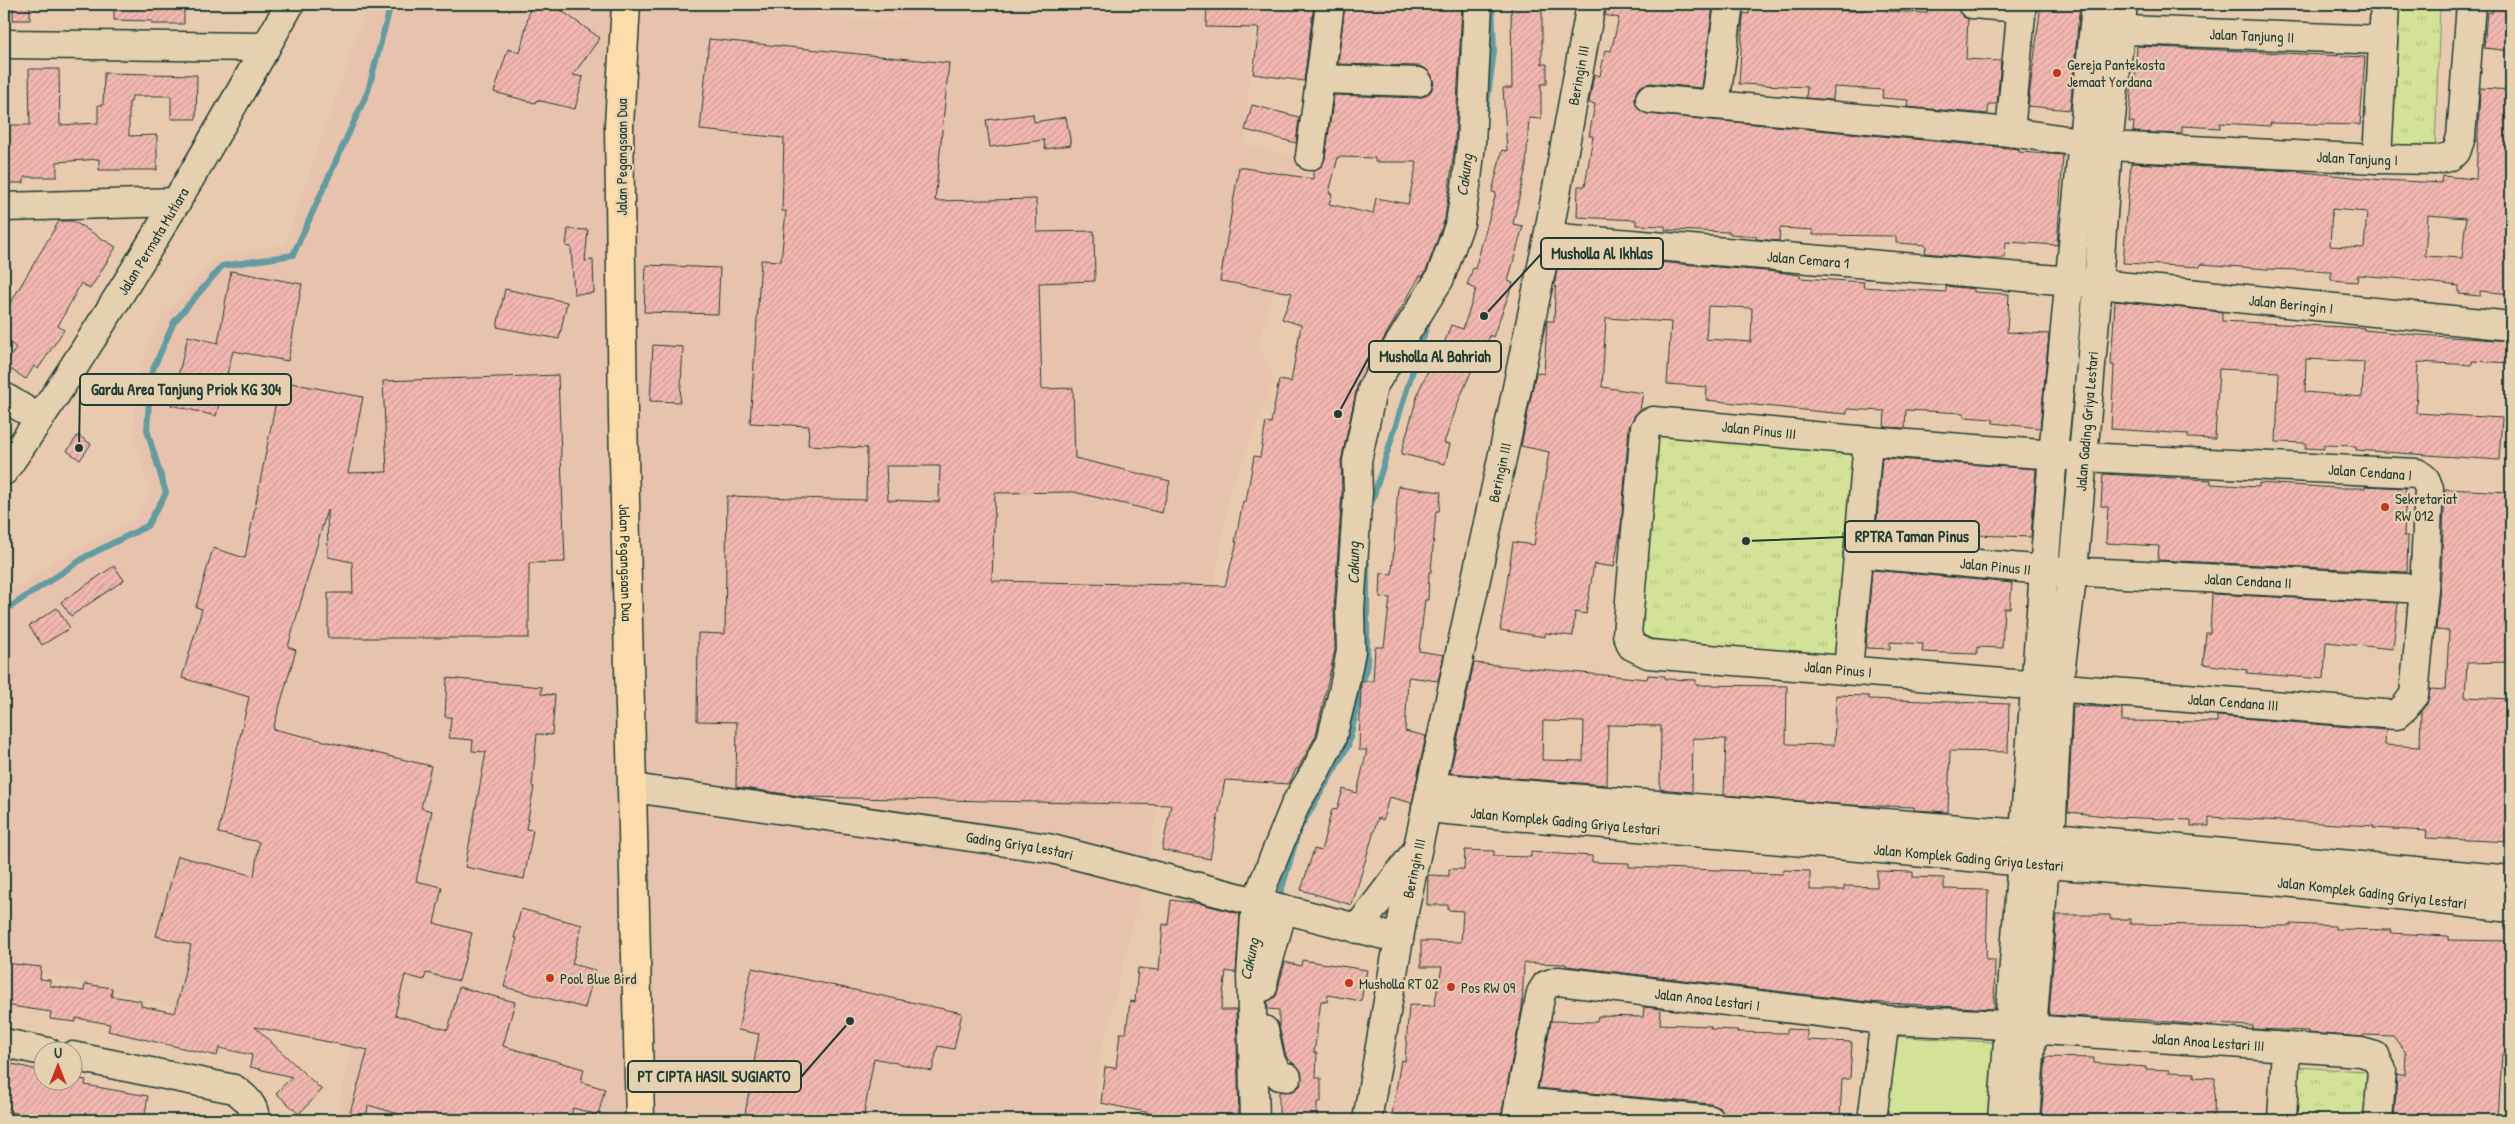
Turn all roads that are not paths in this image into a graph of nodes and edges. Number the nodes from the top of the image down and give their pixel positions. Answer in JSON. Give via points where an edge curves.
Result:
{"nodes":[{"id":1,"x":290,"y":4,"type":"edge"},
{"id":2,"x":626,"y":4,"type":"edge"},
{"id":3,"x":1330,"y":4,"type":"edge"},
{"id":4,"x":1478,"y":4,"type":"edge"},
{"id":5,"x":1591,"y":4,"type":"edge"},
{"id":6,"x":1729,"y":4,"type":"edge"},
{"id":7,"x":1972,"y":4,"type":"edge"},
{"id":8,"x":2385,"y":4,"type":"edge"},
{"id":9,"x":2471,"y":4,"type":"edge"},
{"id":10,"x":2021,"y":6,"type":"edge"},
{"id":11,"x":2095,"y":16,"type":"edge"},
{"id":12,"x":2122,"y":17,"type":"edge"},
{"id":13,"x":2383,"y":40,"type":"junction"},
{"id":14,"x":4,"y":44,"type":"edge"},
{"id":15,"x":266,"y":47,"type":"junction"},
{"id":16,"x":1320,"y":79,"type":"junction"},
{"id":17,"x":1418,"y":82,"type":"dead end"},
{"id":18,"x":1650,"y":99,"type":"dead end"},
{"id":19,"x":1715,"y":105,"type":"junction"},
{"id":20,"x":2010,"y":132,"type":"junction"},
{"id":21,"x":2096,"y":144,"type":"junction"},
{"id":22,"x":1310,"y":156,"type":"dead end"},
{"id":23,"x":2377,"y":159,"type":"junction"},
{"id":24,"x":177,"y":202,"type":"junction"},
{"id":25,"x":4,"y":207,"type":"edge"},
{"id":26,"x":1548,"y":237,"type":"junction"},
{"id":27,"x":2070,"y":281,"type":"junction"},
{"id":28,"x":2098,"y":285,"type":"junction"},
{"id":29,"x":2511,"y":326,"type":"edge"},
{"id":30,"x":4,"y":397,"type":"edge"},
{"id":31,"x":40,"y":419,"type":"junction"},
{"id":32,"x":1868,"y":441,"type":"junction"},
{"id":33,"x":2053,"y":454,"type":"junction"},
{"id":34,"x":2082,"y":457,"type":"junction"},
{"id":35,"x":4,"y":472,"type":"edge"},
{"id":36,"x":1858,"y":553,"type":"junction"},
{"id":37,"x":2044,"y":570,"type":"junction"},
{"id":38,"x":2073,"y":571,"type":"junction"},
{"id":39,"x":2424,"y":590,"type":"junction"},
{"id":40,"x":1626,"y":634,"type":"joint"},
{"id":41,"x":1848,"y":670,"type":"junction"},
{"id":42,"x":2046,"y":686,"type":"junction"},
{"id":43,"x":2405,"y":707,"type":"joint"},
{"id":44,"x":633,"y":788,"type":"junction"},
{"id":45,"x":1429,"y":798,"type":"junction"},
{"id":46,"x":1419,"y":847,"type":"junction"},
{"id":47,"x":2034,"y":849,"type":"junction"},
{"id":48,"x":2511,"y":880,"type":"edge"},
{"id":49,"x":1270,"y":905,"type":"junction"},
{"id":50,"x":2511,"y":908,"type":"edge"},
{"id":51,"x":1357,"y":929,"type":"junction"},
{"id":52,"x":1399,"y":939,"type":"junction"},
{"id":53,"x":1885,"y":1020,"type":"junction"},
{"id":54,"x":2027,"y":1028,"type":"junction"},
{"id":55,"x":4,"y":1043,"type":"edge"},
{"id":56,"x":2286,"y":1047,"type":"junction"},
{"id":57,"x":32,"y":1049,"type":"edge"},
{"id":58,"x":82,"y":1058,"type":"edge"},
{"id":59,"x":1287,"y":1077,"type":"dead end"},
{"id":60,"x":1518,"y":1111,"type":"edge"},
{"id":61,"x":255,"y":1120,"type":"edge"},
{"id":62,"x":640,"y":1120,"type":"edge"},
{"id":63,"x":1255,"y":1120,"type":"edge"},
{"id":64,"x":1367,"y":1120,"type":"edge"},
{"id":65,"x":1710,"y":1120,"type":"edge"},
{"id":66,"x":1872,"y":1120,"type":"edge"},
{"id":67,"x":2002,"y":1120,"type":"edge"},
{"id":68,"x":2024,"y":1120,"type":"edge"},
{"id":69,"x":2282,"y":1120,"type":"edge"},
{"id":70,"x":2378,"y":1120,"type":"edge"}],
"edges":[{"from":1,"to":15,"type":"street","name":"Jalan Permata Mutiara"},
{"from":2,"to":44,"type":"main road","name":"Jalan Pegangsaan Dua","via":[[619,125]]},
{"from":3,"to":16,"type":"street"},
{"from":4,"to":49,"type":"street","via":[[1470,144],[1460,223],[1440,278],[1373,386],[1357,461],[1351,651],[1343,692],[1330,741],[1296,803]]},
{"from":5,"to":26,"type":"street","name":"Beringin III"},
{"from":6,"to":19,"type":"street"},
{"from":7,"to":10,"type":"street"},
{"from":8,"to":13,"type":"street"},
{"from":9,"to":23,"type":"street","name":"Jalan Tanjung I","via":[[2461,137],[2456,152],[2436,160]]},
{"from":10,"to":20,"type":"street"},
{"from":11,"to":12,"type":"street","name":"Jalan Tanjung II"},
{"from":11,"to":21,"type":"street","name":"Jalan Gading Griya Lestari"},
{"from":12,"to":13,"type":"street","name":"Jalan Tanjung II"},
{"from":12,"to":21,"type":"street","name":"Jalan Gading Griya Lestari"},
{"from":13,"to":23,"type":"street"},
{"from":14,"to":15,"type":"street"},
{"from":15,"to":24,"type":"street","name":"Jalan Permata Mutiara"},
{"from":16,"to":17,"type":"street"},
{"from":16,"to":22,"type":"street"},
{"from":18,"to":19,"type":"street","name":"Jalan Tanjung I"},
{"from":19,"to":20,"type":"street","name":"Jalan Tanjung I"},
{"from":20,"to":21,"type":"street","name":"Jalan Tanjung I"},
{"from":21,"to":23,"type":"street","name":"Jalan Tanjung I"},
{"from":21,"to":27,"type":"street","name":"Jalan Gading Griya Lestari"},
{"from":21,"to":28,"type":"street","name":"Jalan Gading Griya Lestari"},
{"from":24,"to":25,"type":"street"},
{"from":24,"to":31,"type":"street","name":"Jalan Permata Mutiara","via":[[107,318]]},
{"from":26,"to":27,"type":"street","name":"Jalan Cemara 1"},
{"from":26,"to":45,"type":"street","name":"Beringin III"},
{"from":27,"to":28,"type":"street","name":"Jalan Beringin I"},
{"from":27,"to":33,"type":"street","name":"Jalan Gading Griya Lestari"},
{"from":28,"to":29,"type":"street","name":"Jalan Beringin I"},
{"from":28,"to":34,"type":"street","name":"Jalan Gading Griya Lestari"},
{"from":30,"to":31,"type":"street"},
{"from":31,"to":35,"type":"street","name":"Jalan Permata Mutiara"},
{"from":32,"to":33,"type":"street","name":"Jalan Pinus III"},
{"from":32,"to":36,"type":"street"},
{"from":32,"to":40,"type":"street","name":"Jalan Pinus III","via":[[1661,421],[1648,423]]},
{"from":33,"to":34,"type":"street","name":"Jalan Pinus III"},
{"from":33,"to":37,"type":"street","name":"Jalan Gading Griya Lestari"},
{"from":34,"to":38,"type":"street","name":"Jalan Gading Griya Lestari"},
{"from":34,"to":39,"type":"street","name":"Jalan Cendana I","via":[[2417,473],[2429,488]]},
{"from":36,"to":37,"type":"street","name":"Jalan Pinus II"},
{"from":36,"to":41,"type":"street"},
{"from":37,"to":38,"type":"street","name":"Jalan Pinus II"},
{"from":37,"to":42,"type":"street","name":"Jalan Gading Griya Lestari"},
{"from":38,"to":39,"type":"street","name":"Jalan Cendana II"},
{"from":38,"to":42,"type":"street","name":"Jalan Gading Griya Lestari"},
{"from":39,"to":43,"type":"street","name":"Jalan Cendana I","via":[[2414,695]]},
{"from":40,"to":41,"type":"street","name":"Jalan Pinus I","via":[[1632,646],[1648,654]]},
{"from":41,"to":42,"type":"street","name":"Jalan Pinus I"},
{"from":42,"to":43,"type":"street","name":"Jalan Cendana III","via":[[2396,715]]},
{"from":42,"to":47,"type":"street","name":"Jalan Gading Griya Lestari","via":[[2052,818]]},
{"from":44,"to":49,"type":"street","name":"Gading Griya Lestari","via":[[1048,848]]},
{"from":44,"to":62,"type":"main road","name":"Jalan Pegangsaan Dua"},
{"from":45,"to":46,"type":"street","name":"Beringin III"},
{"from":45,"to":47,"type":"street","name":"Jalan Komplek Gading Griya Lestari"},
{"from":46,"to":51,"type":"street"},
{"from":46,"to":52,"type":"street","name":"Beringin III"},
{"from":47,"to":48,"type":"street","name":"Jalan Komplek Gading Griya Lestari"},
{"from":47,"to":50,"type":"street","name":"Jalan Komplek Gading Griya Lestari"},
{"from":47,"to":54,"type":"street","name":"Jalan Gading Griya Lestari"},
{"from":49,"to":51,"type":"street","name":"Gading Griya Lestari"},
{"from":49,"to":59,"type":"street","via":[[1263,1025],[1271,1062],[1280,1076]]},
{"from":49,"to":63,"type":"street","via":[[1251,976]]},
{"from":51,"to":52,"type":"street","name":"Gading Griya Lestari"},
{"from":52,"to":64,"type":"street","name":"Beringin III"},
{"from":53,"to":54,"type":"street","name":"Jalan Anoa Lestari I"},
{"from":53,"to":60,"type":"street","name":"Jalan Anoa Lestari I","via":[[1558,981],[1546,985],[1541,993]]},
{"from":53,"to":66,"type":"street"},
{"from":54,"to":56,"type":"street","name":"Jalan Anoa Lestari III"},
{"from":54,"to":67,"type":"street"},
{"from":54,"to":68,"type":"street"},
{"from":55,"to":57,"type":"street"},
{"from":56,"to":69,"type":"street"},
{"from":56,"to":70,"type":"street","name":"Jalan Anoa Lestari III","via":[[2361,1052],[2374,1056],[2382,1070]]},
{"from":58,"to":61,"type":"street","via":[[234,1089],[251,1104]]},
{"from":60,"to":65,"type":"street"}]}
